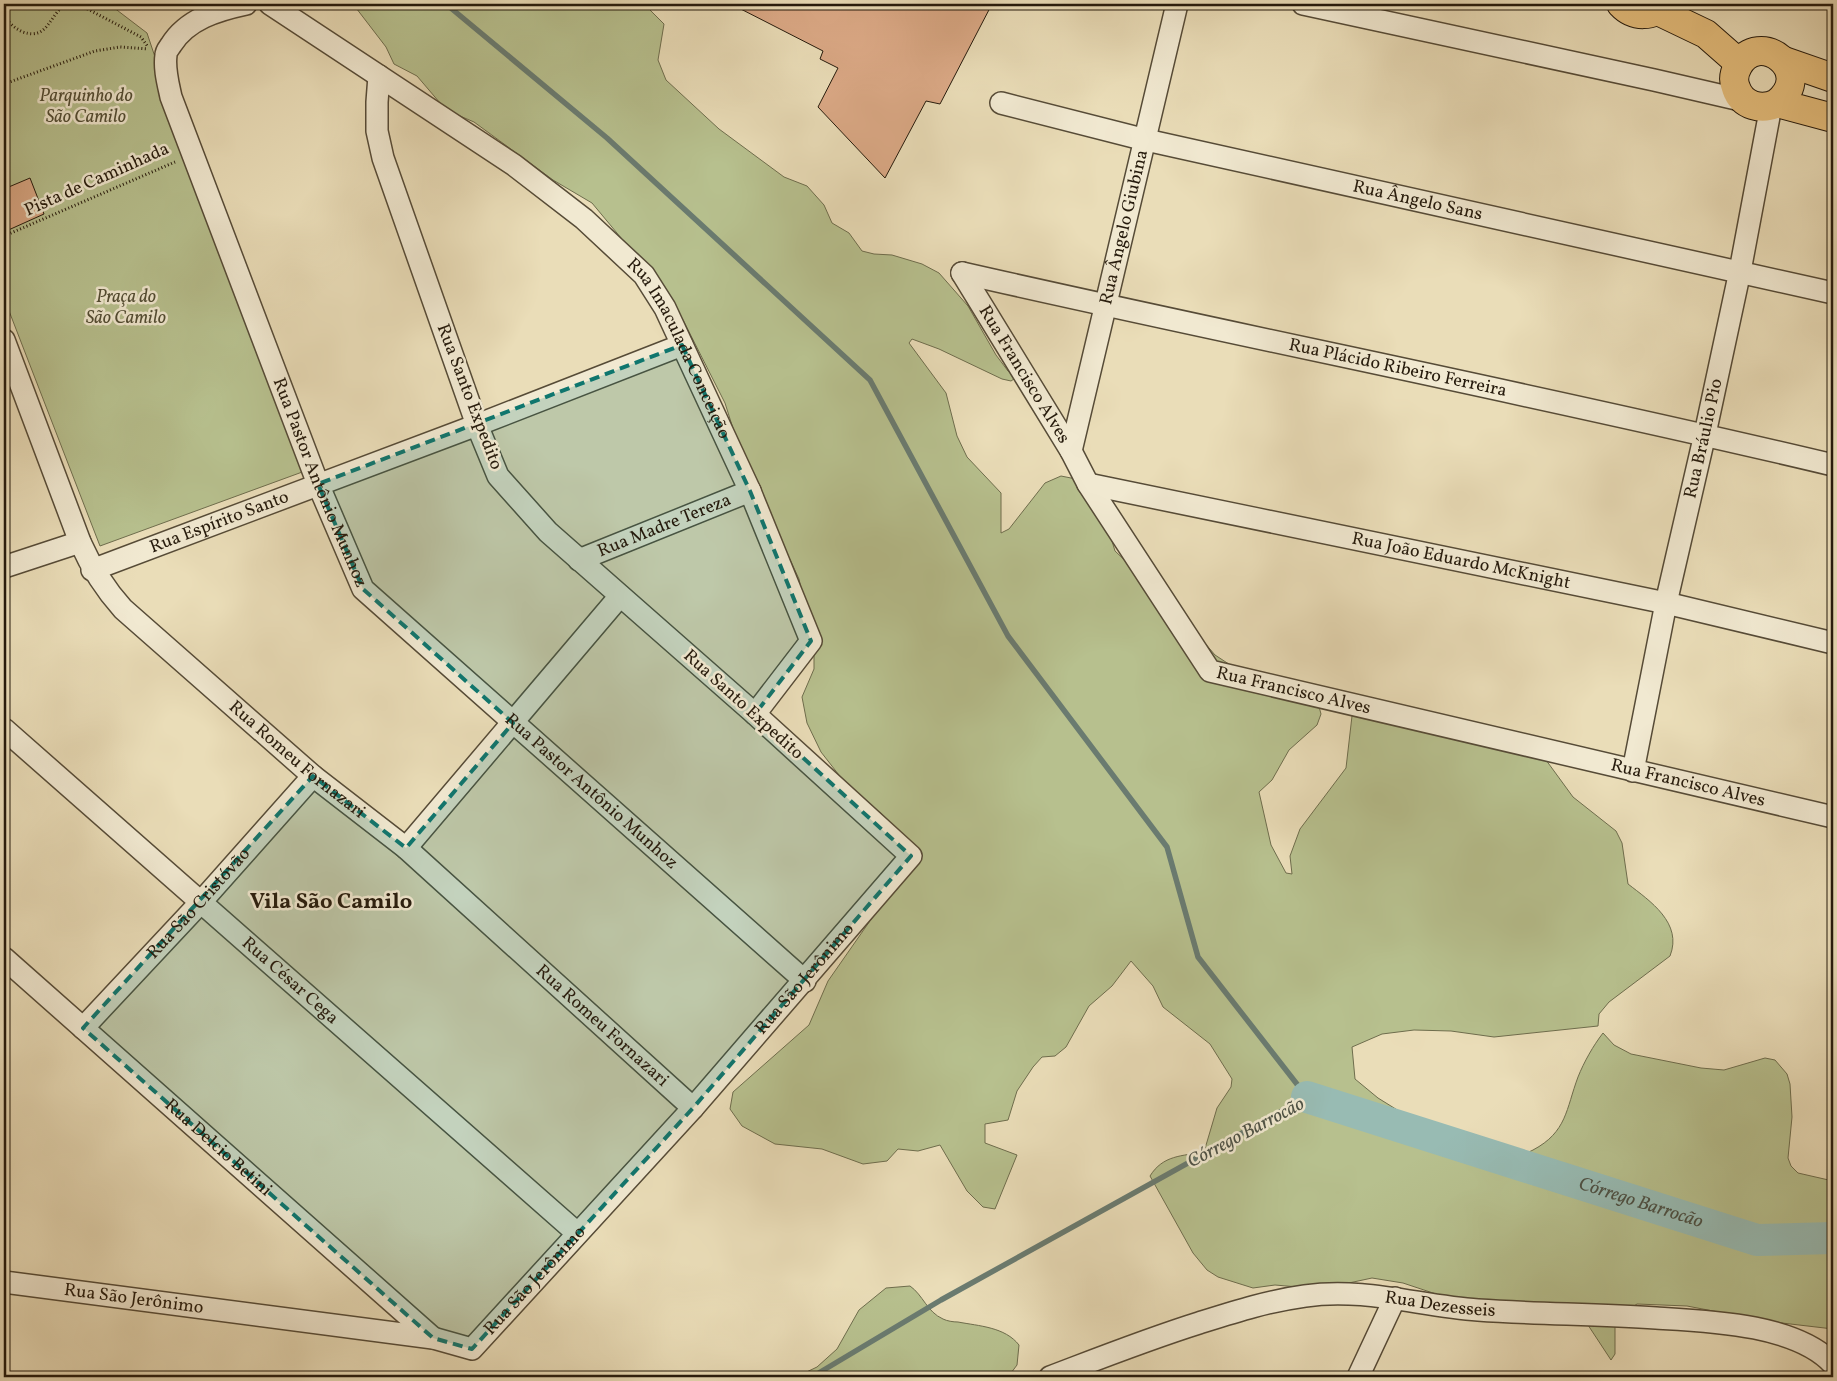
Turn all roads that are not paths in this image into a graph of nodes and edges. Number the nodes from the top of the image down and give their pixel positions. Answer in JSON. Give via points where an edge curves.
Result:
{"nodes":[{"id":1,"x":246,"y":4,"type":"edge"},
{"id":2,"x":271,"y":4,"type":"edge"},
{"id":3,"x":1177,"y":4,"type":"edge"},
{"id":4,"x":1303,"y":4,"type":"edge"},
{"id":5,"x":1621,"y":4,"type":"edge"},
{"id":6,"x":1667,"y":6,"type":"edge"},
{"id":7,"x":1784,"y":60,"type":"junction"},
{"id":8,"x":1744,"y":73,"type":"junction"},
{"id":9,"x":379,"y":76,"type":"junction"},
{"id":10,"x":1833,"y":78,"type":"edge"},
{"id":11,"x":1001,"y":103,"type":"dead end"},
{"id":12,"x":1774,"y":105,"type":"junction"},
{"id":13,"x":1833,"y":118,"type":"edge"},
{"id":14,"x":1146,"y":140,"type":"junction"},
{"id":15,"x":1740,"y":271,"type":"junction"},
{"id":16,"x":962,"y":273,"type":"joint"},
{"id":17,"x":1833,"y":292,"type":"edge"},
{"id":18,"x":1106,"y":306,"type":"junction"},
{"id":19,"x":4,"y":340,"type":"edge"},
{"id":20,"x":682,"y":345,"type":"junction"},
{"id":21,"x":477,"y":425,"type":"junction"},
{"id":22,"x":1705,"y":434,"type":"junction"},
{"id":23,"x":1071,"y":451,"type":"junction"},
{"id":24,"x":1833,"y":465,"type":"edge"},
{"id":25,"x":318,"y":484,"type":"junction"},
{"id":26,"x":1088,"y":484,"type":"junction"},
{"id":27,"x":750,"y":491,"type":"junction"},
{"id":28,"x":80,"y":542,"type":"junction"},
{"id":29,"x":579,"y":560,"type":"junction"},
{"id":30,"x":4,"y":567,"type":"edge"},
{"id":31,"x":92,"y":570,"type":"junction"},
{"id":32,"x":620,"y":596,"type":"junction"},
{"id":33,"x":1666,"y":603,"type":"junction"},
{"id":34,"x":1833,"y":643,"type":"edge"},
{"id":35,"x":755,"y":714,"type":"junction"},
{"id":36,"x":513,"y":723,"type":"junction"},
{"id":37,"x":4,"y":729,"type":"edge"},
{"id":38,"x":1633,"y":771,"type":"junction"},
{"id":39,"x":313,"y":776,"type":"junction"},
{"id":40,"x":1833,"y":817,"type":"edge"},
{"id":41,"x":406,"y":848,"type":"junction"},
{"id":42,"x":911,"y":856,"type":"joint"},
{"id":43,"x":201,"y":902,"type":"junction"},
{"id":44,"x":4,"y":958,"type":"edge"},
{"id":45,"x":805,"y":981,"type":"junction"},
{"id":46,"x":83,"y":1028,"type":"junction"},
{"id":47,"x":693,"y":1108,"type":"junction"},
{"id":48,"x":577,"y":1233,"type":"junction"},
{"id":49,"x":4,"y":1282,"type":"edge"},
{"id":50,"x":1394,"y":1298,"type":"junction"},
{"id":51,"x":433,"y":1338,"type":"junction"},
{"id":52,"x":1833,"y":1364,"type":"edge"},
{"id":53,"x":1050,"y":1377,"type":"edge"},
{"id":54,"x":1358,"y":1377,"type":"edge"}],
"edges":[{"from":1,"to":25,"type":"street","name":"Rua Pastor Antônio Munhoz","via":[[223,9],[191,23],[174,39],[166,53],[166,72],[171,97]]},
{"from":2,"to":9,"type":"street"},
{"from":3,"to":14,"type":"street","name":"Rua Ângelo Giubina"},
{"from":4,"to":8,"type":"street","via":[[1698,90]]},
{"from":5,"to":6,"type":"main road","via":[[1641,14],[1650,14]]},
{"from":6,"to":8,"type":"main road","via":[[1688,13],[1710,27]]},
{"from":7,"to":8,"type":"main road","via":[[1768,51]]},
{"from":7,"to":10,"type":"main road"},
{"from":7,"to":12,"type":"main road","via":[[1791,75],[1790,84],[1788,91]]},
{"from":8,"to":12,"type":"main road","via":[[1757,107]]},
{"from":9,"to":20,"type":"street","name":"Rua Imaculada Conceição","via":[[514,165],[584,219],[644,275],[665,308]]},
{"from":9,"to":21,"type":"street","name":"Rua Santo Expedito","via":[[377,131],[383,158]]},
{"from":11,"to":14,"type":"street","name":"Rua Ângelo Sans"},
{"from":12,"to":13,"type":"main road"},
{"from":12,"to":15,"type":"street","name":"Rua Bráulio Pio"},
{"from":14,"to":15,"type":"street","name":"Rua Ângelo Sans"},
{"from":14,"to":18,"type":"street","name":"Rua Ângelo Giubina"},
{"from":15,"to":17,"type":"street","name":"Rua Ângelo Sans"},
{"from":15,"to":22,"type":"street","name":"Rua Bráulio Pio"},
{"from":16,"to":18,"type":"street","name":"Rua Plácido Ribeiro Ferreira"},
{"from":16,"to":23,"type":"street","name":"Rua Francisco Alves"},
{"from":18,"to":22,"type":"street","name":"Rua Plácido Ribeiro Ferreira"},
{"from":18,"to":23,"type":"street","name":"Rua Ângelo Giubina"},
{"from":19,"to":28,"type":"street","name":"Rua Romeu Fornazari"},
{"from":20,"to":21,"type":"street","name":"Rua Espírito Santo"},
{"from":20,"to":27,"type":"street","name":"Rua Imaculada Conceição"},
{"from":21,"to":25,"type":"street","name":"Rua Espírito Santo"},
{"from":21,"to":29,"type":"street","name":"Rua Santo Expedito","via":[[498,476],[548,532]]},
{"from":22,"to":24,"type":"street","name":"Rua Plácido Ribeiro Ferreira"},
{"from":22,"to":33,"type":"street","name":"Rua Bráulio Pio"},
{"from":23,"to":26,"type":"street","name":"Rua Francisco Alves"},
{"from":25,"to":31,"type":"street","name":"Rua Espírito Santo"},
{"from":25,"to":36,"type":"street","name":"Rua Pastor Antônio Munhoz","via":[[363,589]]},
{"from":26,"to":33,"type":"street","name":"Rua João Eduardo McKnight"},
{"from":26,"to":38,"type":"street","name":"Rua Francisco Alves","via":[[1210,671]]},
{"from":27,"to":29,"type":"street","name":"Rua Madre Tereza"},
{"from":27,"to":35,"type":"street","name":"Rua Imaculada Conceição","via":[[811,641]]},
{"from":28,"to":30,"type":"street"},
{"from":28,"to":31,"type":"street","name":"Rua Romeu Fornazari"},
{"from":29,"to":32,"type":"street","name":"Rua Santo Expedito"},
{"from":31,"to":39,"type":"street","name":"Rua Romeu Fornazari","via":[[123,609]]},
{"from":32,"to":35,"type":"street","name":"Rua Santo Expedito"},
{"from":32,"to":36,"type":"street"},
{"from":33,"to":34,"type":"street","name":"Rua João Eduardo McKnight"},
{"from":33,"to":38,"type":"street","name":"Rua Bráulio Pio"},
{"from":35,"to":42,"type":"street","name":"Rua Santo Expedito"},
{"from":36,"to":41,"type":"street"},
{"from":36,"to":45,"type":"street","name":"Rua Pastor Antônio Munhoz"},
{"from":37,"to":43,"type":"street","name":"Rua César Cega"},
{"from":38,"to":40,"type":"street","name":"Rua Francisco Alves"},
{"from":39,"to":41,"type":"street","name":"Rua Romeu Fornazari"},
{"from":39,"to":43,"type":"street","name":"Rua São Cristóvão"},
{"from":41,"to":47,"type":"street","name":"Rua Romeu Fornazari"},
{"from":42,"to":45,"type":"street","name":"Rua São Jerônimo"},
{"from":43,"to":46,"type":"street","name":"Rua São Cristóvão"},
{"from":43,"to":48,"type":"street","name":"Rua César Cega"},
{"from":44,"to":46,"type":"street","name":"Rua Delcio Betini"},
{"from":45,"to":47,"type":"street","name":"Rua São Jerônimo"},
{"from":46,"to":51,"type":"street","name":"Rua Delcio Betini"},
{"from":47,"to":48,"type":"street","name":"Rua São Jerônimo"},
{"from":48,"to":51,"type":"street","name":"Rua São Jerônimo","via":[[472,1349]]},
{"from":49,"to":51,"type":"street","name":"Rua São Jerônimo"},
{"from":50,"to":52,"type":"street","name":"Rua Dezesseis","via":[[1477,1310],[1720,1322],[1782,1334],[1809,1346]]},
{"from":50,"to":53,"type":"street","name":"Rua Dezesseis","via":[[1356,1294],[1306,1295],[1248,1307],[1139,1342]]},
{"from":50,"to":54,"type":"street"}]}
